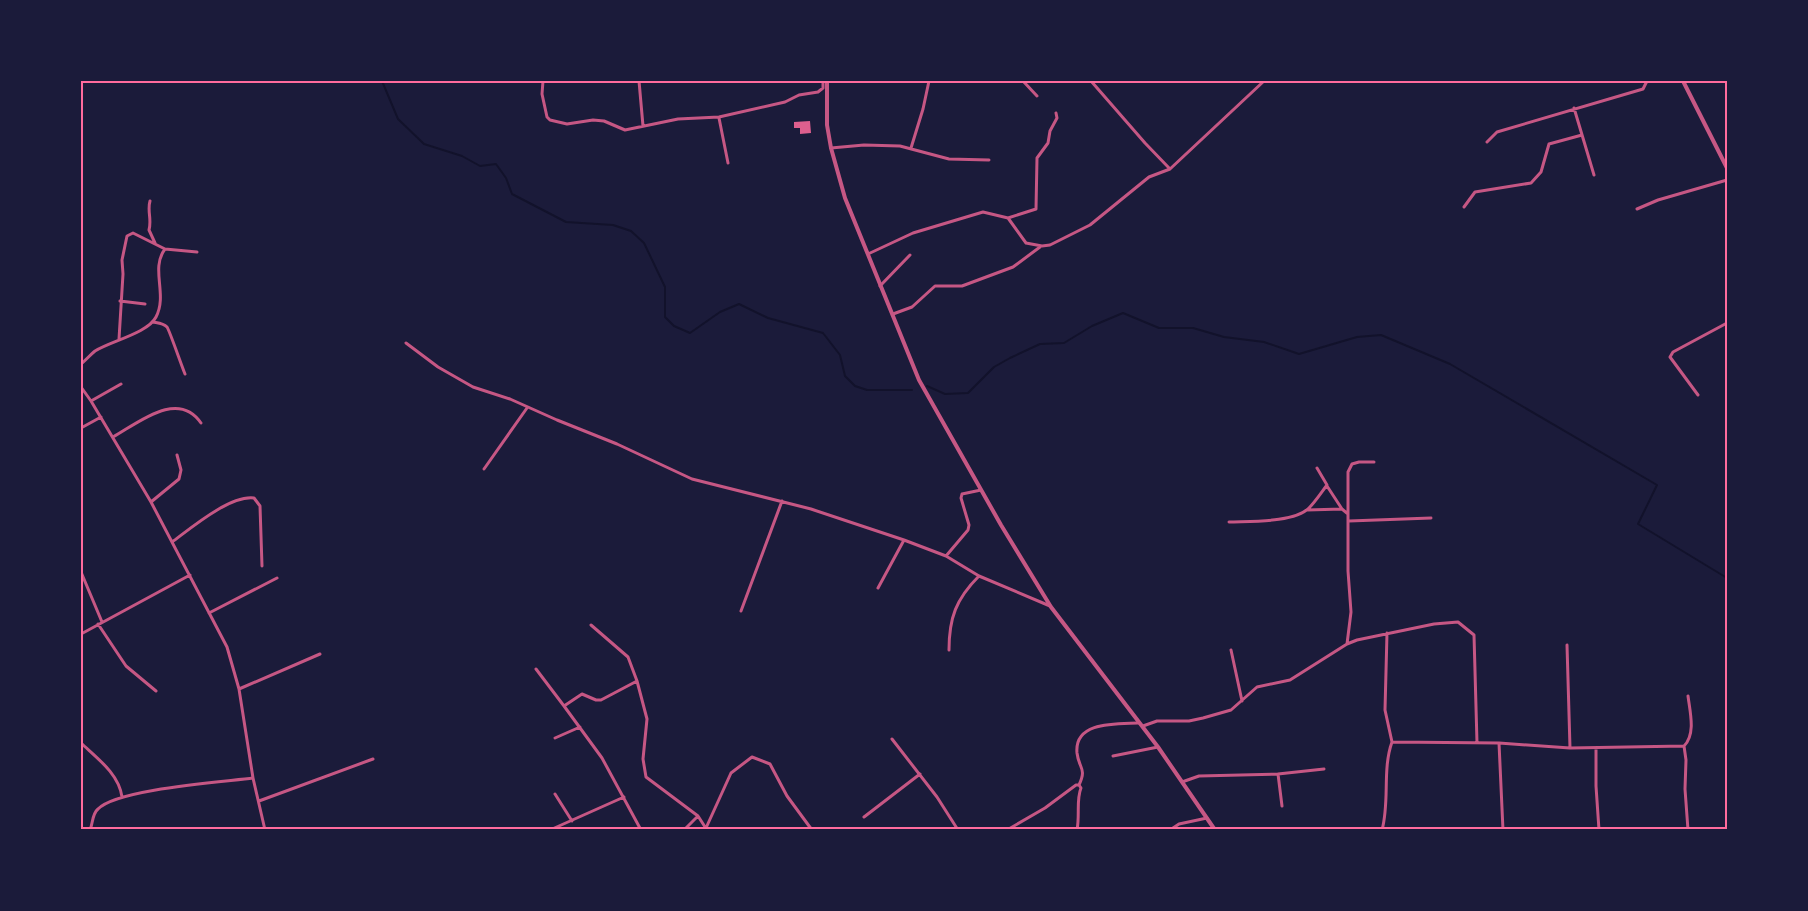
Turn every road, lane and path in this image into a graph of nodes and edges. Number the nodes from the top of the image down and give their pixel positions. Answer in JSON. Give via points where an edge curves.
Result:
{"nodes":[{"id":1,"x":543,"y":81,"type":"edge"},
{"id":2,"x":639,"y":81,"type":"edge"},
{"id":3,"x":825,"y":81,"type":"edge"},
{"id":4,"x":929,"y":81,"type":"edge"},
{"id":5,"x":1023,"y":81,"type":"edge"},
{"id":6,"x":1091,"y":81,"type":"edge"},
{"id":7,"x":1264,"y":81,"type":"edge"},
{"id":8,"x":1647,"y":81,"type":"edge"},
{"id":9,"x":1683,"y":81,"type":"edge"},
{"id":10,"x":1036,"y":96,"type":"dead end"},
{"id":11,"x":1574,"y":108,"type":"junction"},
{"id":12,"x":1056,"y":113,"type":"dead end"},
{"id":13,"x":719,"y":117,"type":"junction"},
{"id":14,"x":643,"y":126,"type":"junction"},
{"id":15,"x":1582,"y":135,"type":"junction"},
{"id":16,"x":1487,"y":142,"type":"dead end"},
{"id":17,"x":831,"y":148,"type":"junction"},
{"id":18,"x":911,"y":148,"type":"junction"},
{"id":19,"x":988,"y":160,"type":"dead end"},
{"id":20,"x":728,"y":163,"type":"dead end"},
{"id":21,"x":1727,"y":168,"type":"edge"},
{"id":22,"x":1170,"y":169,"type":"junction"},
{"id":23,"x":1594,"y":175,"type":"dead end"},
{"id":24,"x":1727,"y":180,"type":"edge"},
{"id":25,"x":150,"y":201,"type":"dead end"},
{"id":26,"x":1464,"y":207,"type":"dead end"},
{"id":27,"x":1637,"y":209,"type":"dead end"},
{"id":28,"x":1008,"y":218,"type":"junction"},
{"id":29,"x":156,"y":244,"type":"junction"},
{"id":30,"x":1042,"y":246,"type":"junction"},
{"id":31,"x":165,"y":249,"type":"junction"},
{"id":32,"x":197,"y":252,"type":"dead end"},
{"id":33,"x":867,"y":255,"type":"junction"},
{"id":34,"x":910,"y":255,"type":"dead end"},
{"id":35,"x":880,"y":286,"type":"junction"},
{"id":36,"x":120,"y":301,"type":"junction"},
{"id":37,"x":145,"y":304,"type":"dead end"},
{"id":38,"x":893,"y":315,"type":"junction"},
{"id":39,"x":153,"y":322,"type":"junction"},
{"id":40,"x":1727,"y":323,"type":"edge"},
{"id":41,"x":119,"y":339,"type":"junction"},
{"id":42,"x":406,"y":343,"type":"dead end"},
{"id":43,"x":81,"y":364,"type":"edge"},
{"id":44,"x":185,"y":374,"type":"dead end"},
{"id":45,"x":121,"y":384,"type":"dead end"},
{"id":46,"x":81,"y":387,"type":"edge"},
{"id":47,"x":1698,"y":395,"type":"dead end"},
{"id":48,"x":91,"y":401,"type":"junction"},
{"id":49,"x":526,"y":408,"type":"junction"},
{"id":50,"x":101,"y":417,"type":"junction"},
{"id":51,"x":201,"y":423,"type":"dead end"},
{"id":52,"x":81,"y":428,"type":"edge"},
{"id":53,"x":113,"y":437,"type":"junction"},
{"id":54,"x":177,"y":455,"type":"dead end"},
{"id":55,"x":1374,"y":462,"type":"dead end"},
{"id":56,"x":1317,"y":468,"type":"dead end"},
{"id":57,"x":484,"y":470,"type":"dead end"},
{"id":58,"x":1327,"y":485,"type":"junction"},
{"id":59,"x":982,"y":490,"type":"junction"},
{"id":60,"x":782,"y":501,"type":"junction"},
{"id":61,"x":151,"y":502,"type":"junction"},
{"id":62,"x":1342,"y":509,"type":"junction"},
{"id":63,"x":1307,"y":510,"type":"junction"},
{"id":64,"x":1348,"y":514,"type":"junction"},
{"id":65,"x":1431,"y":518,"type":"dead end"},
{"id":66,"x":1349,"y":521,"type":"junction"},
{"id":67,"x":1229,"y":522,"type":"dead end"},
{"id":68,"x":904,"y":540,"type":"junction"},
{"id":69,"x":172,"y":542,"type":"junction"},
{"id":70,"x":946,"y":556,"type":"junction"},
{"id":71,"x":262,"y":566,"type":"dead end"},
{"id":72,"x":81,"y":572,"type":"edge"},
{"id":73,"x":190,"y":575,"type":"junction"},
{"id":74,"x":978,"y":576,"type":"junction"},
{"id":75,"x":277,"y":578,"type":"dead end"},
{"id":76,"x":878,"y":588,"type":"dead end"},
{"id":77,"x":1051,"y":607,"type":"junction"},
{"id":78,"x":741,"y":611,"type":"dead end"},
{"id":79,"x":209,"y":613,"type":"junction"},
{"id":80,"x":100,"y":623,"type":"junction"},
{"id":81,"x":591,"y":625,"type":"dead end"},
{"id":82,"x":1387,"y":633,"type":"junction"},
{"id":83,"x":81,"y":634,"type":"edge"},
{"id":84,"x":1347,"y":644,"type":"junction"},
{"id":85,"x":1567,"y":645,"type":"dead end"},
{"id":86,"x":950,"y":650,"type":"dead end"},
{"id":87,"x":1231,"y":650,"type":"dead end"},
{"id":88,"x":320,"y":654,"type":"dead end"},
{"id":89,"x":536,"y":669,"type":"dead end"},
{"id":90,"x":637,"y":681,"type":"junction"},
{"id":91,"x":239,"y":689,"type":"junction"},
{"id":92,"x":156,"y":692,"type":"dead end"},
{"id":93,"x":1688,"y":696,"type":"dead end"},
{"id":94,"x":1242,"y":701,"type":"junction"},
{"id":95,"x":564,"y":706,"type":"junction"},
{"id":96,"x":1140,"y":725,"type":"junction"},
{"id":97,"x":580,"y":726,"type":"junction"},
{"id":98,"x":555,"y":738,"type":"dead end"},
{"id":99,"x":892,"y":739,"type":"dead end"},
{"id":100,"x":1392,"y":742,"type":"junction"},
{"id":101,"x":81,"y":743,"type":"edge"},
{"id":102,"x":1477,"y":743,"type":"junction"},
{"id":103,"x":1499,"y":743,"type":"junction"},
{"id":104,"x":1684,"y":746,"type":"junction"},
{"id":105,"x":1158,"y":747,"type":"junction"},
{"id":106,"x":1570,"y":748,"type":"junction"},
{"id":107,"x":1596,"y":748,"type":"junction"},
{"id":108,"x":1113,"y":756,"type":"dead end"},
{"id":109,"x":373,"y":759,"type":"dead end"},
{"id":110,"x":1324,"y":769,"type":"dead end"},
{"id":111,"x":920,"y":774,"type":"junction"},
{"id":112,"x":1278,"y":774,"type":"junction"},
{"id":113,"x":253,"y":778,"type":"junction"},
{"id":114,"x":1182,"y":782,"type":"junction"},
{"id":115,"x":1079,"y":785,"type":"junction"},
{"id":116,"x":555,"y":794,"type":"dead end"},
{"id":117,"x":122,"y":797,"type":"junction"},
{"id":118,"x":624,"y":797,"type":"junction"},
{"id":119,"x":259,"y":801,"type":"junction"},
{"id":120,"x":1281,"y":806,"type":"dead end"},
{"id":121,"x":698,"y":816,"type":"junction"},
{"id":122,"x":864,"y":817,"type":"dead end"},
{"id":123,"x":1208,"y":818,"type":"junction"},
{"id":124,"x":572,"y":821,"type":"junction"},
{"id":125,"x":1179,"y":824,"type":"junction"},
{"id":126,"x":707,"y":829,"type":"edge"},
{"id":127,"x":90,"y":830,"type":"edge"},
{"id":128,"x":265,"y":830,"type":"edge"},
{"id":129,"x":550,"y":830,"type":"edge"},
{"id":130,"x":641,"y":830,"type":"edge"},
{"id":131,"x":684,"y":830,"type":"edge"},
{"id":132,"x":812,"y":830,"type":"edge"},
{"id":133,"x":958,"y":830,"type":"edge"},
{"id":134,"x":1007,"y":830,"type":"edge"},
{"id":135,"x":1077,"y":830,"type":"edge"},
{"id":136,"x":1170,"y":830,"type":"edge"},
{"id":137,"x":1176,"y":830,"type":"edge"},
{"id":138,"x":1215,"y":830,"type":"edge"},
{"id":139,"x":1382,"y":830,"type":"edge"},
{"id":140,"x":1503,"y":830,"type":"edge"},
{"id":141,"x":1599,"y":830,"type":"edge"},
{"id":142,"x":1688,"y":830,"type":"edge"}],
"edges":[{"from":1,"to":14,"type":"street","via":[[542,94],[550,120],[567,124],[604,121],[625,130]]},
{"from":2,"to":14,"type":"street"},
{"from":3,"to":13,"type":"street","via":[[818,92]]},
{"from":3,"to":17,"type":"street"},
{"from":4,"to":18,"type":"street"},
{"from":5,"to":10,"type":"street"},
{"from":6,"to":22,"type":"street"},
{"from":7,"to":22,"type":"street"},
{"from":8,"to":11,"type":"street","via":[[1643,89]]},
{"from":9,"to":21,"type":"street"},
{"from":11,"to":15,"type":"street"},
{"from":11,"to":16,"type":"street","via":[[1497,132]]},
{"from":12,"to":28,"type":"street","via":[[1048,143],[1037,158],[1036,209]]},
{"from":13,"to":14,"type":"street"},
{"from":13,"to":20,"type":"street"},
{"from":15,"to":23,"type":"street"},
{"from":15,"to":26,"type":"street","via":[[1549,144],[1541,171],[1531,183],[1475,192]]},
{"from":17,"to":18,"type":"street"},
{"from":17,"to":33,"type":"street"},
{"from":18,"to":19,"type":"street","via":[[949,159]]},
{"from":22,"to":30,"type":"street","via":[[1149,177],[1090,225]]},
{"from":24,"to":27,"type":"street"},
{"from":25,"to":29,"type":"street","via":[[149,230]]},
{"from":28,"to":30,"type":"street","via":[[1026,243]]},
{"from":28,"to":33,"type":"street","via":[[983,212],[913,233]]},
{"from":29,"to":31,"type":"street"},
{"from":29,"to":36,"type":"street","via":[[133,233],[127,236]]},
{"from":30,"to":38,"type":"street","via":[[1013,267],[962,286],[935,286],[912,307]]},
{"from":31,"to":32,"type":"street"},
{"from":31,"to":39,"type":"street","via":[[159,257],[161,297]]},
{"from":33,"to":35,"type":"street"},
{"from":34,"to":35,"type":"street"},
{"from":35,"to":38,"type":"street"},
{"from":36,"to":37,"type":"street"},
{"from":36,"to":41,"type":"street"},
{"from":38,"to":59,"type":"street","via":[[919,380]]},
{"from":39,"to":41,"type":"street"},
{"from":39,"to":44,"type":"street","via":[[170,330]]},
{"from":40,"to":47,"type":"street","via":[[1670,357]]},
{"from":41,"to":43,"type":"street"},
{"from":42,"to":49,"type":"street","via":[[473,387]]},
{"from":45,"to":48,"type":"street"},
{"from":46,"to":48,"type":"street"},
{"from":48,"to":50,"type":"street"},
{"from":49,"to":57,"type":"street"},
{"from":49,"to":60,"type":"street","via":[[646,456],[692,479]]},
{"from":50,"to":52,"type":"street"},
{"from":50,"to":53,"type":"street"},
{"from":51,"to":53,"type":"street","via":[[195,414],[184,409],[170,409]]},
{"from":53,"to":61,"type":"street"},
{"from":54,"to":61,"type":"street","via":[[179,479]]},
{"from":55,"to":64,"type":"street","via":[[1349,467]]},
{"from":56,"to":58,"type":"street"},
{"from":58,"to":62,"type":"street"},
{"from":58,"to":63,"type":"street"},
{"from":59,"to":70,"type":"street","via":[[962,494],[968,530]]},
{"from":59,"to":77,"type":"street"},
{"from":60,"to":68,"type":"street"},
{"from":60,"to":78,"type":"street"},
{"from":61,"to":69,"type":"street"},
{"from":62,"to":63,"type":"street"},
{"from":62,"to":64,"type":"street"},
{"from":63,"to":67,"type":"street","via":[[1276,519]]},
{"from":64,"to":66,"type":"street"},
{"from":65,"to":66,"type":"street"},
{"from":66,"to":84,"type":"street","via":[[1352,612]]},
{"from":68,"to":70,"type":"street"},
{"from":68,"to":76,"type":"street"},
{"from":69,"to":71,"type":"street","via":[[215,512],[254,498],[260,506]]},
{"from":69,"to":73,"type":"street"},
{"from":70,"to":74,"type":"street"},
{"from":72,"to":80,"type":"street"},
{"from":73,"to":79,"type":"street"},
{"from":73,"to":80,"type":"street"},
{"from":74,"to":77,"type":"street"},
{"from":74,"to":86,"type":"street","via":[[961,597],[951,619]]},
{"from":75,"to":79,"type":"street"},
{"from":77,"to":96,"type":"street"},
{"from":79,"to":91,"type":"street","via":[[227,647]]},
{"from":80,"to":83,"type":"street"},
{"from":80,"to":92,"type":"street","via":[[126,666]]},
{"from":81,"to":90,"type":"street","via":[[628,657]]},
{"from":82,"to":84,"type":"street"},
{"from":82,"to":100,"type":"street","via":[[1385,710]]},
{"from":82,"to":102,"type":"street","via":[[1458,621],[1474,635]]},
{"from":84,"to":94,"type":"street","via":[[1290,680],[1257,687]]},
{"from":85,"to":106,"type":"street"},
{"from":87,"to":94,"type":"street"},
{"from":88,"to":91,"type":"street"},
{"from":89,"to":95,"type":"street"},
{"from":90,"to":95,"type":"street","via":[[601,700],[582,694]]},
{"from":90,"to":121,"type":"street","via":[[647,719],[643,759],[646,777]]},
{"from":91,"to":113,"type":"street"},
{"from":93,"to":104,"type":"street","via":[[1691,730]]},
{"from":94,"to":96,"type":"street","via":[[1218,715]]},
{"from":95,"to":97,"type":"street"},
{"from":96,"to":105,"type":"street"},
{"from":96,"to":115,"type":"street","via":[[1102,724],[1082,734],[1077,754],[1084,770]]},
{"from":97,"to":98,"type":"street"},
{"from":97,"to":118,"type":"street"},
{"from":99,"to":111,"type":"street"},
{"from":100,"to":102,"type":"street"},
{"from":100,"to":139,"type":"street","via":[[1386,767]]},
{"from":101,"to":117,"type":"street","via":[[114,776]]},
{"from":102,"to":103,"type":"street"},
{"from":103,"to":106,"type":"street"},
{"from":103,"to":140,"type":"street"},
{"from":104,"to":107,"type":"street"},
{"from":104,"to":142,"type":"street"},
{"from":105,"to":108,"type":"street"},
{"from":105,"to":114,"type":"street"},
{"from":106,"to":107,"type":"street"},
{"from":107,"to":141,"type":"street"},
{"from":109,"to":119,"type":"street"},
{"from":110,"to":112,"type":"street"},
{"from":111,"to":122,"type":"street"},
{"from":111,"to":133,"type":"street"},
{"from":112,"to":114,"type":"street","via":[[1199,776]]},
{"from":112,"to":120,"type":"street"},
{"from":113,"to":117,"type":"street"},
{"from":113,"to":119,"type":"street"},
{"from":114,"to":123,"type":"street"},
{"from":115,"to":134,"type":"street"},
{"from":115,"to":135,"type":"street"},
{"from":116,"to":124,"type":"street"},
{"from":117,"to":127,"type":"street","via":[[97,809]]},
{"from":118,"to":124,"type":"street"},
{"from":118,"to":130,"type":"street"},
{"from":119,"to":128,"type":"street"},
{"from":121,"to":126,"type":"street"},
{"from":121,"to":131,"type":"street"},
{"from":123,"to":125,"type":"street"},
{"from":123,"to":138,"type":"street"},
{"from":124,"to":129,"type":"street"},
{"from":125,"to":136,"type":"street"},
{"from":125,"to":137,"type":"street"},
{"from":126,"to":132,"type":"street","via":[[731,773],[752,757],[770,764]]}]}
